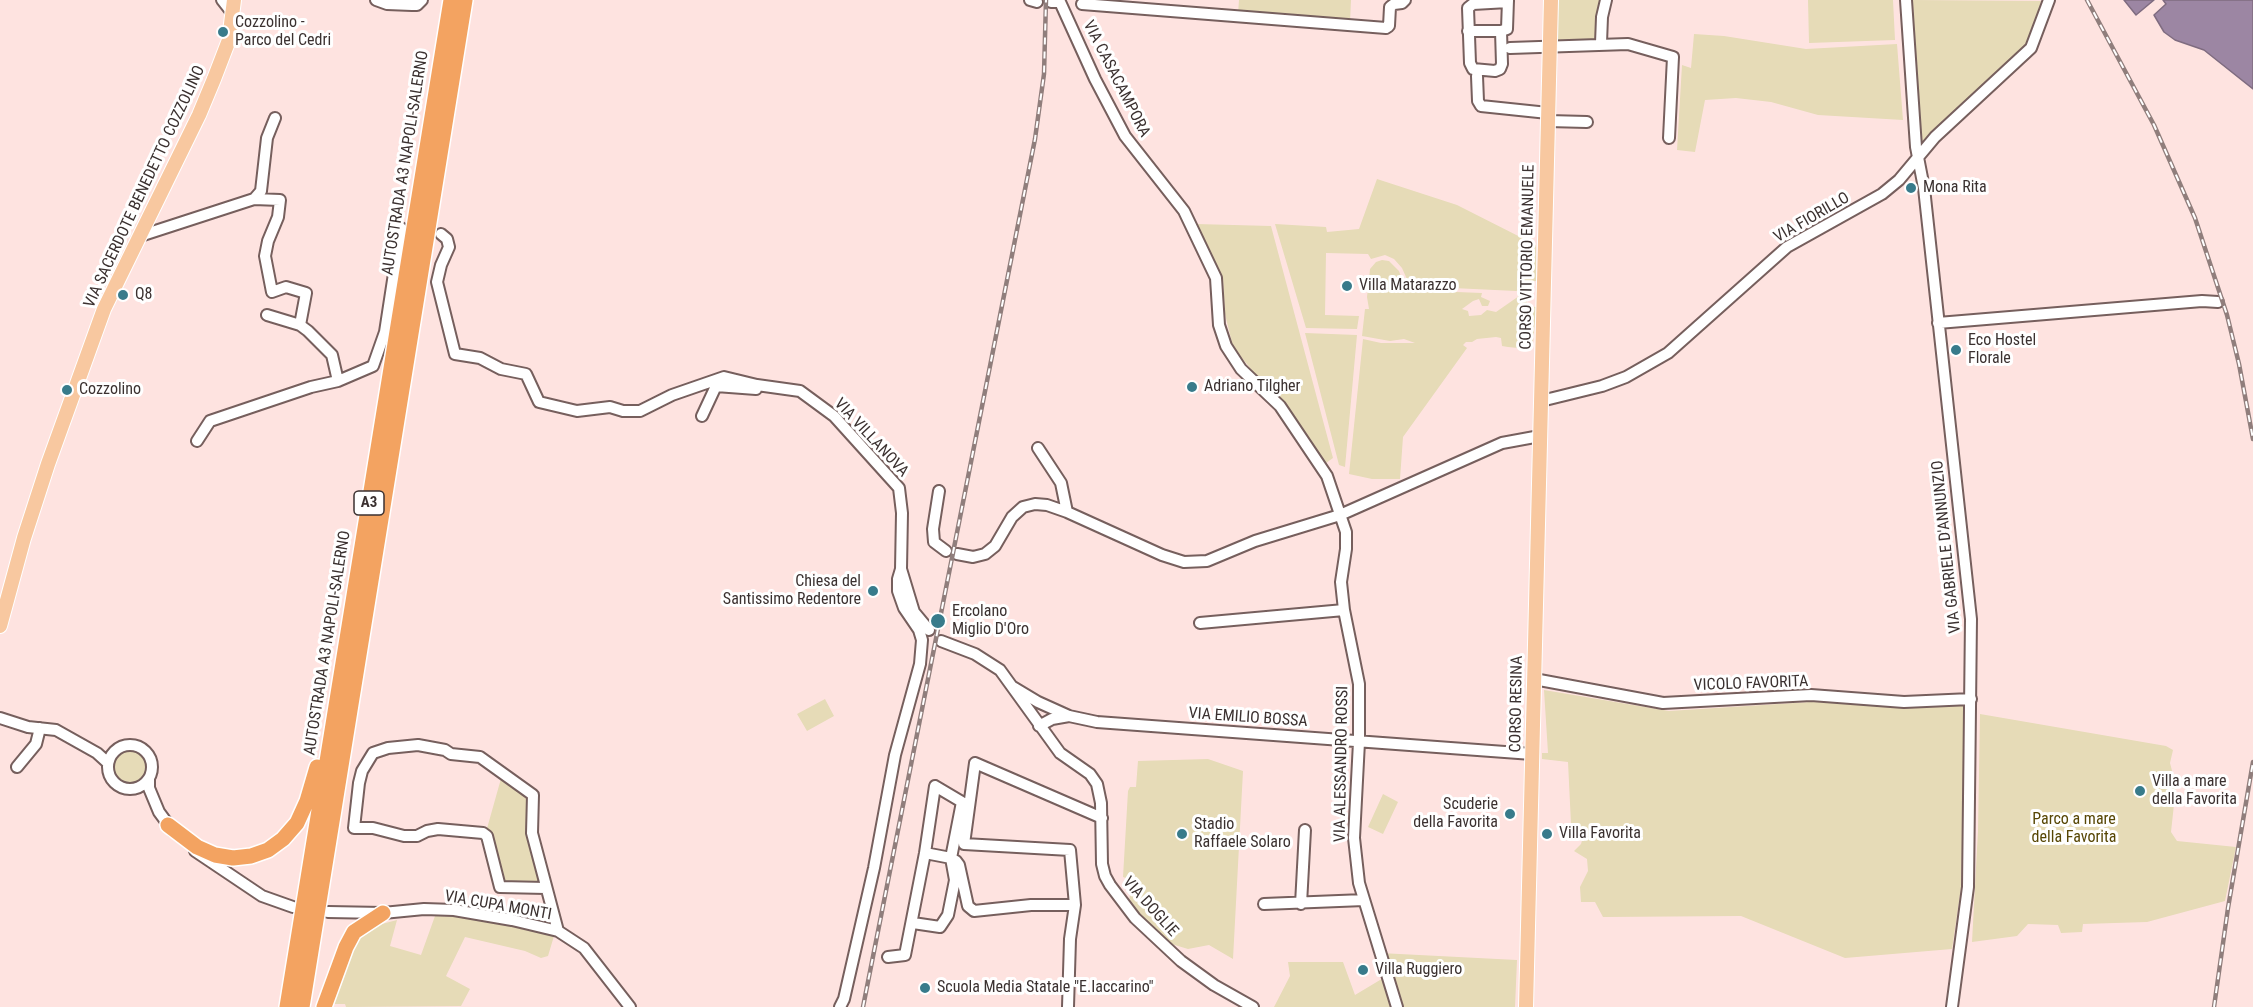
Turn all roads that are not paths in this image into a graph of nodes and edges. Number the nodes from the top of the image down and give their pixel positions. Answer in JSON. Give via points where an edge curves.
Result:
{"nodes":[{"id":1,"x":222,"y":0,"type":"edge"},
{"id":2,"x":376,"y":0,"type":"edge"},
{"id":3,"x":422,"y":0,"type":"edge"},
{"id":4,"x":451,"y":0,"type":"edge"},
{"id":5,"x":465,"y":0,"type":"edge"},
{"id":6,"x":1405,"y":0,"type":"edge"},
{"id":7,"x":1551,"y":0,"type":"edge"},
{"id":8,"x":1606,"y":0,"type":"edge"},
{"id":9,"x":1906,"y":0,"type":"edge"},
{"id":10,"x":2049,"y":0,"type":"edge"},
{"id":11,"x":1508,"y":1,"type":"edge"},
{"id":12,"x":1050,"y":2,"type":"dead end"},
{"id":13,"x":1082,"y":4,"type":"dead end"},
{"id":14,"x":233,"y":7,"type":"edge"},
{"id":15,"x":1468,"y":31,"type":"junction"},
{"id":16,"x":1501,"y":31,"type":"junction"},
{"id":17,"x":1601,"y":43,"type":"junction"},
{"id":18,"x":1550,"y":45,"type":"junction"},
{"id":19,"x":1510,"y":48,"type":"dead end"},
{"id":20,"x":1478,"y":76,"type":"dead end"},
{"id":21,"x":1548,"y":117,"type":"junction"},
{"id":22,"x":275,"y":118,"type":"dead end"},
{"id":23,"x":1587,"y":122,"type":"dead end"},
{"id":24,"x":1669,"y":138,"type":"dead end"},
{"id":25,"x":1918,"y":156,"type":"junction"},
{"id":26,"x":254,"y":199,"type":"junction"},
{"id":27,"x":401,"y":228,"type":"dead end"},
{"id":28,"x":441,"y":234,"type":"dead end"},
{"id":29,"x":140,"y":236,"type":"junction"},
{"id":30,"x":2218,"y":302,"type":"dead end"},
{"id":31,"x":267,"y":315,"type":"dead end"},
{"id":32,"x":1938,"y":323,"type":"junction"},
{"id":33,"x":300,"y":325,"type":"junction"},
{"id":34,"x":338,"y":381,"type":"junction"},
{"id":35,"x":757,"y":385,"type":"junction"},
{"id":36,"x":1541,"y":401,"type":"junction"},
{"id":37,"x":702,"y":416,"type":"dead end"},
{"id":38,"x":1540,"y":436,"type":"junction"},
{"id":39,"x":197,"y":441,"type":"dead end"},
{"id":40,"x":1038,"y":448,"type":"dead end"},
{"id":41,"x":939,"y":491,"type":"dead end"},
{"id":42,"x":1067,"y":512,"type":"junction"},
{"id":43,"x":1340,"y":515,"type":"junction"},
{"id":44,"x":901,"y":569,"type":"junction"},
{"id":45,"x":1344,"y":610,"type":"junction"},
{"id":46,"x":1200,"y":623,"type":"dead end"},
{"id":47,"x":0,"y":626,"type":"edge"},
{"id":48,"x":929,"y":630,"type":"dead end"},
{"id":49,"x":941,"y":641,"type":"dead end"},
{"id":50,"x":342,"y":662,"type":"junction"},
{"id":51,"x":1534,"y":679,"type":"junction"},
{"id":52,"x":1013,"y":687,"type":"junction"},
{"id":53,"x":1971,"y":699,"type":"junction"},
{"id":54,"x":1052,"y":709,"type":"junction"},
{"id":55,"x":1069,"y":716,"type":"junction"},
{"id":56,"x":0,"y":718,"type":"edge"},
{"id":57,"x":1037,"y":722,"type":"junction"},
{"id":58,"x":40,"y":728,"type":"junction"},
{"id":59,"x":1359,"y":742,"type":"junction"},
{"id":60,"x":113,"y":752,"type":"junction"},
{"id":61,"x":97,"y":753,"type":"junction"},
{"id":62,"x":1532,"y":754,"type":"junction"},
{"id":63,"x":108,"y":763,"type":"junction"},
{"id":64,"x":16,"y":767,"type":"dead end"},
{"id":65,"x":149,"y":779,"type":"junction"},
{"id":66,"x":135,"y":789,"type":"junction"},
{"id":67,"x":159,"y":812,"type":"junction"},
{"id":68,"x":1102,"y":818,"type":"junction"},
{"id":69,"x":168,"y":825,"type":"junction"},
{"id":70,"x":1305,"y":830,"type":"dead end"},
{"id":71,"x":925,"y":854,"type":"junction"},
{"id":72,"x":951,"y":858,"type":"junction"},
{"id":73,"x":546,"y":888,"type":"junction"},
{"id":74,"x":1364,"y":900,"type":"junction"},
{"id":75,"x":1264,"y":904,"type":"dead end"},
{"id":76,"x":1301,"y":904,"type":"junction"},
{"id":77,"x":1076,"y":905,"type":"junction"},
{"id":78,"x":293,"y":907,"type":"dead end"},
{"id":79,"x":328,"y":912,"type":"dead end"},
{"id":80,"x":382,"y":913,"type":"junction"},
{"id":81,"x":913,"y":923,"type":"junction"},
{"id":82,"x":558,"y":931,"type":"junction"},
{"id":83,"x":888,"y":957,"type":"dead end"},
{"id":84,"x":287,"y":1007,"type":"edge"},
{"id":85,"x":302,"y":1007,"type":"edge"},
{"id":86,"x":324,"y":1007,"type":"edge"},
{"id":87,"x":630,"y":1007,"type":"edge"},
{"id":88,"x":840,"y":1007,"type":"edge"},
{"id":89,"x":1068,"y":1007,"type":"edge"},
{"id":90,"x":1253,"y":1007,"type":"edge"},
{"id":91,"x":1397,"y":1007,"type":"edge"},
{"id":92,"x":1526,"y":1007,"type":"edge"},
{"id":93,"x":1952,"y":1007,"type":"edge"}],
"edges":[{"from":1,"to":14,"type":"street"},
{"from":2,"to":3,"type":"street","via":[[412,5]]},
{"from":4,"to":50,"type":"highway","name":"AUTOSTRADA A3 NAPOLI-SALERNO","number":"A3"},
{"from":5,"to":85,"type":"highway","name":"AUTOSTRADA A3 NAPOLI-SALERNO","number":"A3"},
{"from":6,"to":13,"type":"street","via":[[1390,8],[1386,28]]},
{"from":7,"to":18,"type":"main road","name":"CORSO VITTORIO EMANUELE"},
{"from":8,"to":17,"type":"street"},
{"from":9,"to":25,"type":"street","name":"VIA GABRIELE D'ANNUNZIO"},
{"from":10,"to":25,"type":"street","name":"VIA FIORILLO","via":[[2031,48]]},
{"from":11,"to":15,"type":"street","via":[[1469,6]]},
{"from":11,"to":16,"type":"street","via":[[1508,27]]},
{"from":12,"to":43,"type":"street","name":"VIA CASACAMPORA","via":[[1060,2],[1125,136],[1184,211],[1216,278],[1219,325],[1226,346],[1241,369],[1280,406],[1327,476]]},
{"from":14,"to":29,"type":"main road","name":"VIA SACERDOTE BENEDETTO COZZOLINO","via":[[229,40],[214,79]]},
{"from":15,"to":16,"type":"street"},
{"from":15,"to":16,"type":"street","via":[[1471,67],[1495,71],[1502,67]]},
{"from":17,"to":18,"type":"street"},
{"from":17,"to":24,"type":"street","via":[[1628,44],[1673,57]]},
{"from":18,"to":19,"type":"street"},
{"from":18,"to":21,"type":"main road","name":"CORSO VITTORIO EMANUELE"},
{"from":20,"to":21,"type":"street","via":[[1481,106]]},
{"from":21,"to":23,"type":"street"},
{"from":21,"to":36,"type":"main road","name":"CORSO VITTORIO EMANUELE"},
{"from":22,"to":26,"type":"street","via":[[267,138],[261,191]]},
{"from":25,"to":32,"type":"street","name":"VIA GABRIELE D'ANNUNZIO"},
{"from":25,"to":36,"type":"street","name":"VIA FIORILLO","via":[[1882,194],[1787,247],[1668,353],[1618,380]]},
{"from":26,"to":29,"type":"street"},
{"from":26,"to":33,"type":"street","via":[[280,200],[265,256],[272,292],[286,286],[306,293]]},
{"from":27,"to":34,"type":"street","via":[[385,332],[373,366]]},
{"from":28,"to":35,"type":"street","via":[[449,246],[437,282],[455,354],[526,374],[539,402],[577,411],[610,407],[640,411],[724,376]]},
{"from":29,"to":47,"type":"main road","name":"VIA SACERDOTE BENEDETTO COZZOLINO","via":[[104,309],[48,464]]},
{"from":30,"to":32,"type":"street"},
{"from":31,"to":33,"type":"street"},
{"from":32,"to":53,"type":"street","name":"VIA GABRIELE D'ANNUNZIO","via":[[1971,618]]},
{"from":33,"to":34,"type":"street","via":[[332,355]]},
{"from":34,"to":39,"type":"street","via":[[210,421]]},
{"from":35,"to":37,"type":"street","name":"VIA VILLANOVA","via":[[756,389],[716,386]]},
{"from":35,"to":44,"type":"street","name":"VIA VILLANOVA","via":[[801,391],[834,416],[899,488]]},
{"from":36,"to":38,"type":"main road","name":"CORSO RESINA"},
{"from":38,"to":43,"type":"street","via":[[1502,443]]},
{"from":38,"to":51,"type":"main road","name":"CORSO RESINA"},
{"from":40,"to":42,"type":"street","via":[[1061,483]]},
{"from":41,"to":42,"type":"street","via":[[934,542],[951,552],[973,557],[995,546],[1012,517],[1023,507],[1047,505]]},
{"from":42,"to":43,"type":"street","via":[[1184,562],[1207,561],[1255,540]]},
{"from":43,"to":45,"type":"street","name":"VIA ALESSANDRO ROSSI","via":[[1346,532],[1341,582]]},
{"from":44,"to":48,"type":"street","name":"VIA VILLANOVA","via":[[914,612]]},
{"from":44,"to":88,"type":"street","via":[[898,591],[919,630],[920,664]]},
{"from":45,"to":46,"type":"street"},
{"from":45,"to":59,"type":"street","name":"VIA ALESSANDRO ROSSI","via":[[1359,684]]},
{"from":49,"to":52,"type":"street","name":"VIA DOGLIE","via":[[988,661]]},
{"from":50,"to":69,"type":"highway","via":[[307,801],[297,824],[284,839],[268,850],[233,858],[197,847]]},
{"from":50,"to":84,"type":"highway","name":"AUTOSTRADA A3 NAPOLI-SALERNO","number":"A3"},
{"from":51,"to":53,"type":"street","name":"VICOLO FAVORITA","via":[[1663,703],[1811,695],[1904,702]]},
{"from":51,"to":62,"type":"main road","name":"CORSO RESINA"},
{"from":52,"to":54,"type":"street","name":"VIA EMILIO BOSSA"},
{"from":52,"to":57,"type":"street","name":"VIA DOGLIE"},
{"from":53,"to":93,"type":"street","name":"VIA GABRIELE D'ANNUNZIO","via":[[1968,887]]},
{"from":54,"to":55,"type":"street","name":"VIA EMILIO BOSSA"},
{"from":54,"to":57,"type":"street","via":[[1042,712]]},
{"from":55,"to":57,"type":"street","name":"VIA EMILIO BOSSA"},
{"from":55,"to":59,"type":"street","name":"VIA EMILIO BOSSA","via":[[1097,722]]},
{"from":56,"to":58,"type":"street"},
{"from":57,"to":68,"type":"street","name":"VIA DOGLIE","via":[[1060,753],[1090,774],[1096,784]]},
{"from":58,"to":61,"type":"street","via":[[56,730]]},
{"from":58,"to":64,"type":"street","via":[[36,744]]},
{"from":59,"to":62,"type":"street","name":"VIA EMILIO BOSSA"},
{"from":59,"to":74,"type":"street","name":"VIA ALESSANDRO ROSSI","via":[[1354,838]]},
{"from":60,"to":61,"type":"street"},
{"from":60,"to":63,"type":"street"},
{"from":60,"to":65,"type":"street","via":[[128,745],[144,749],[152,764]]},
{"from":61,"to":63,"type":"street"},
{"from":62,"to":92,"type":"main road","name":"CORSO RESINA"},
{"from":63,"to":66,"type":"street","via":[[111,780],[118,786]]},
{"from":65,"to":66,"type":"street"},
{"from":65,"to":67,"type":"street"},
{"from":66,"to":67,"type":"street"},
{"from":67,"to":69,"type":"street"},
{"from":68,"to":77,"type":"street","via":[[975,763],[964,844],[1071,850]]},
{"from":68,"to":90,"type":"street","name":"VIA DOGLIE","via":[[1105,876],[1136,918],[1160,948]]},
{"from":69,"to":78,"type":"street","via":[[180,841],[227,874],[262,896]]},
{"from":70,"to":76,"type":"street"},
{"from":71,"to":72,"type":"street"},
{"from":71,"to":72,"type":"street","via":[[935,786],[962,802]]},
{"from":71,"to":81,"type":"street"},
{"from":72,"to":77,"type":"street","via":[[959,865],[968,906],[974,911]]},
{"from":72,"to":81,"type":"street","via":[[955,880],[948,915],[940,927]]},
{"from":73,"to":73,"type":"street","via":[[532,833],[532,795],[480,757],[418,745],[373,753],[362,771],[354,828],[373,828],[404,836],[438,829],[483,833],[500,887]]},
{"from":73,"to":82,"type":"street"},
{"from":74,"to":76,"type":"street"},
{"from":74,"to":91,"type":"street","name":"VIA ALESSANDRO ROSSI"},
{"from":75,"to":76,"type":"street"},
{"from":77,"to":89,"type":"street","via":[[1070,939]]},
{"from":79,"to":80,"type":"street","name":"VIA CUPA MONTI"},
{"from":80,"to":82,"type":"street","name":"VIA CUPA MONTI","via":[[454,910]]},
{"from":80,"to":86,"type":"highway","via":[[354,932]]},
{"from":81,"to":83,"type":"street","via":[[905,955]]},
{"from":82,"to":87,"type":"street","name":"VIA CUPA MONTI","via":[[584,948]]}]}
